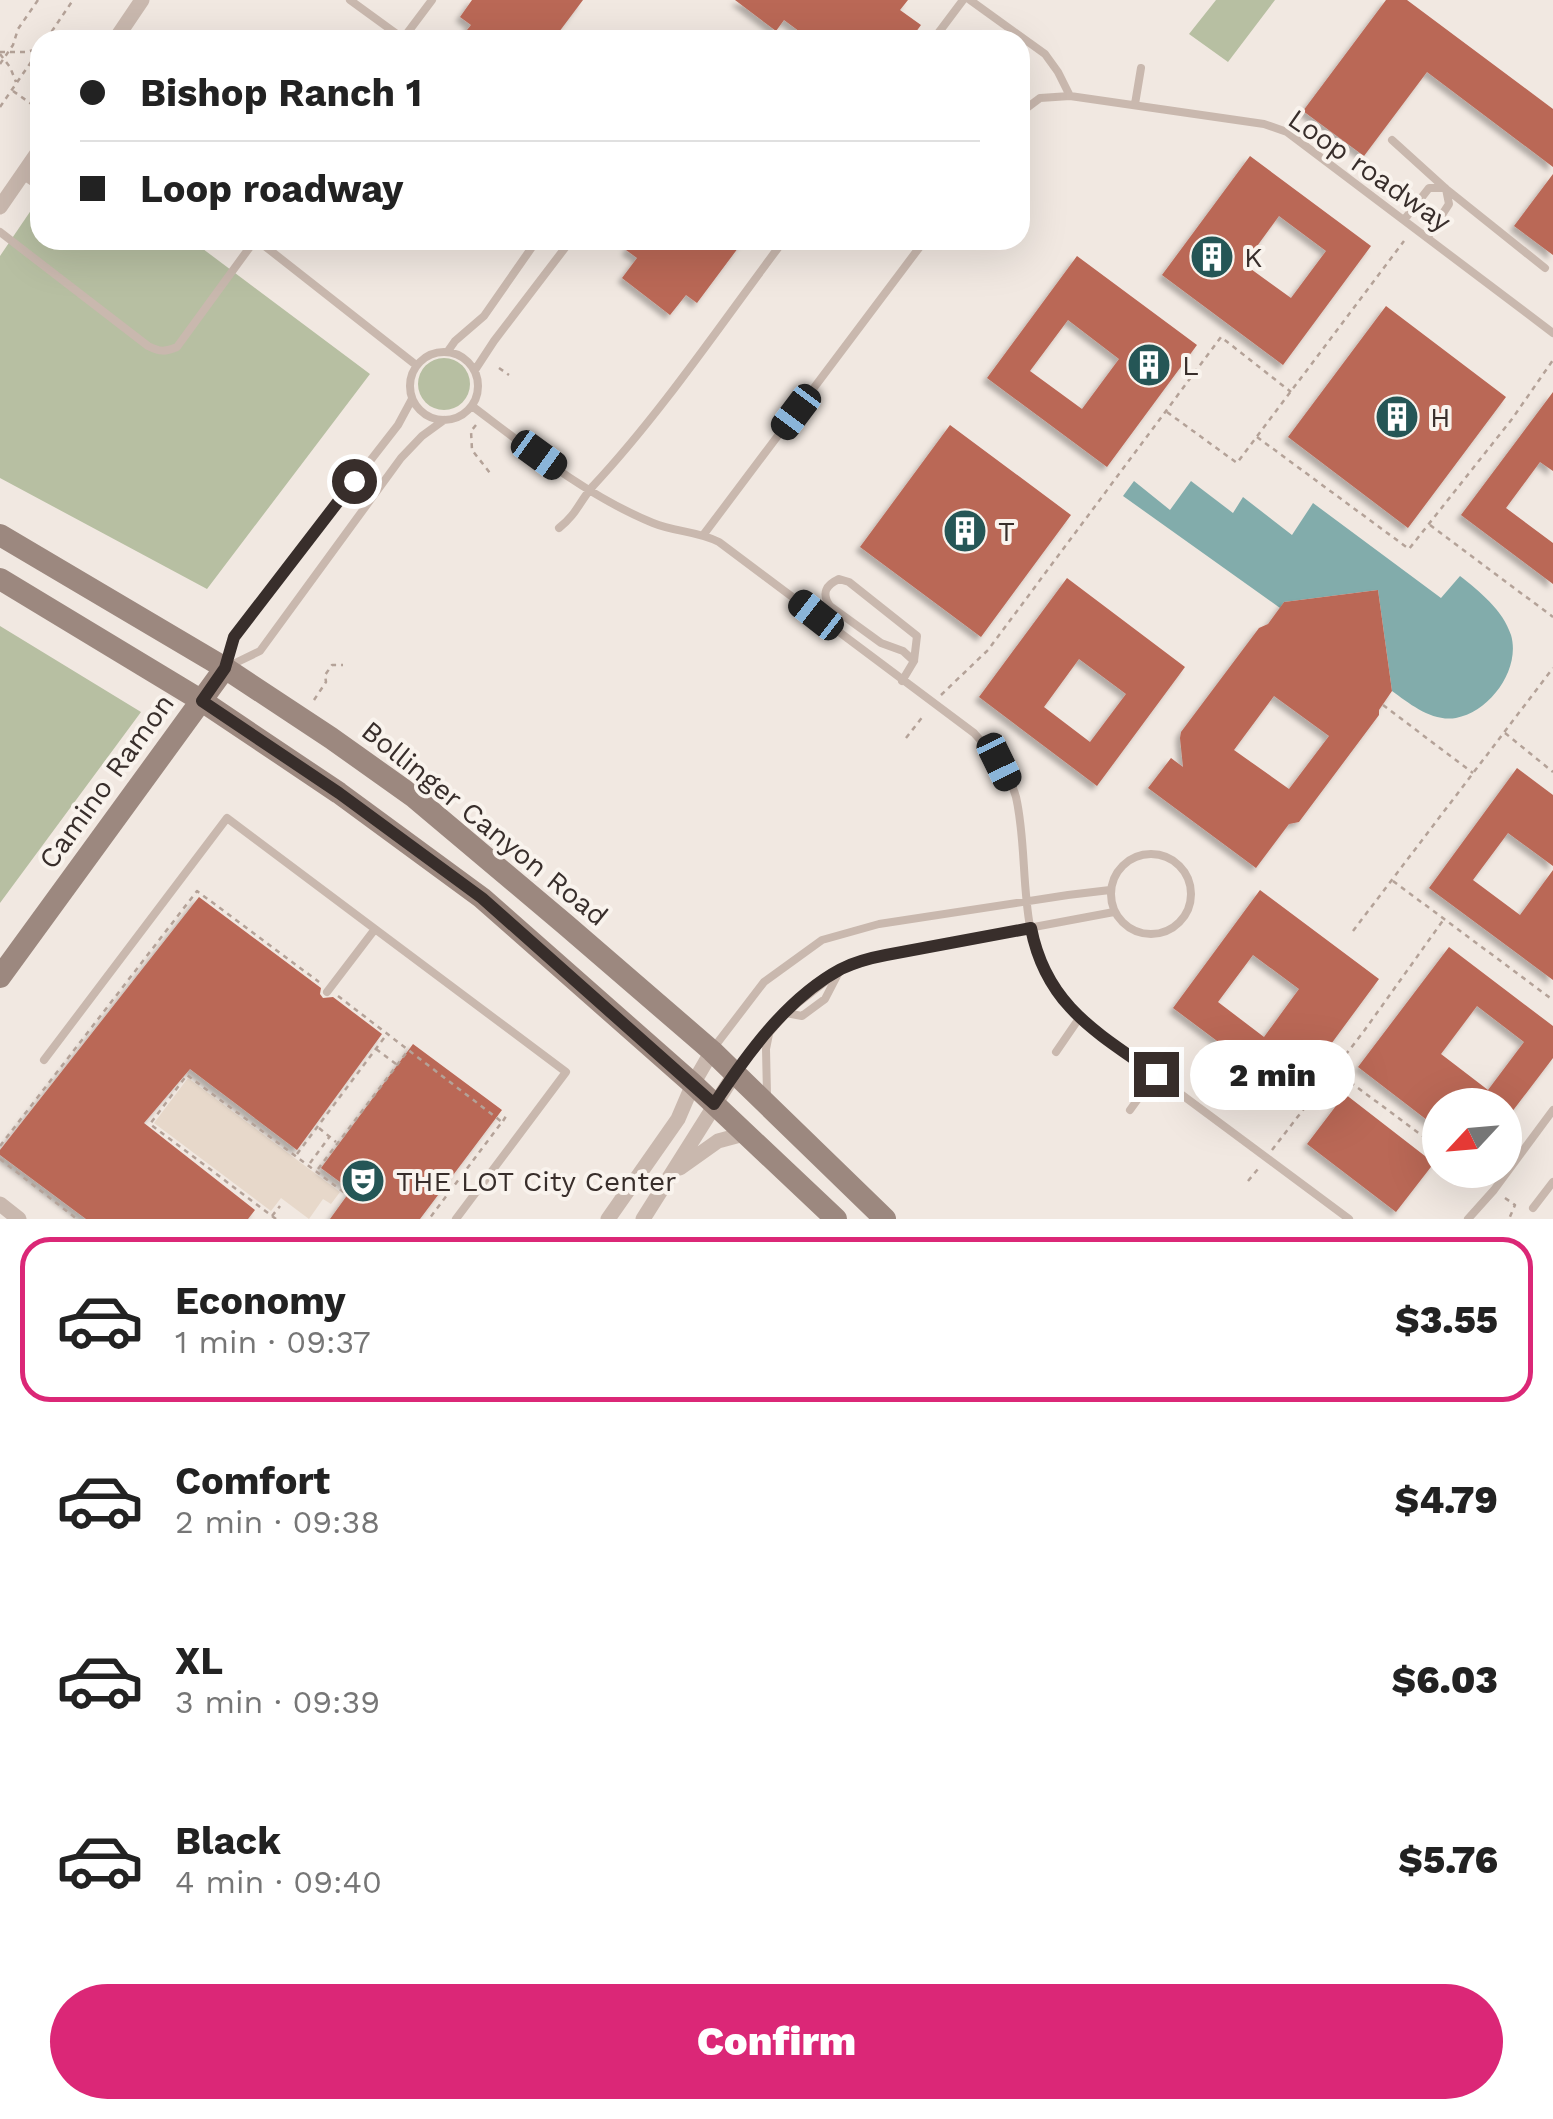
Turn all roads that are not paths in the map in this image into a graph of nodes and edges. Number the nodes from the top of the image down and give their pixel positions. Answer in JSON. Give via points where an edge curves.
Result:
{"nodes":[{"id":1,"x":142,"y":0,"type":"edge"},
{"id":2,"x":350,"y":0,"type":"edge"},
{"id":3,"x":432,"y":0,"type":"edge"},
{"id":4,"x":966,"y":0,"type":"edge"},
{"id":5,"x":122,"y":30,"type":"edge"},
{"id":6,"x":391,"y":30,"type":"edge"},
{"id":7,"x":410,"y":30,"type":"edge"},
{"id":8,"x":941,"y":30,"type":"edge"},
{"id":9,"x":1010,"y":30,"type":"edge"},
{"id":10,"x":1030,"y":44,"type":"edge"},
{"id":11,"x":1141,"y":68,"type":"dead end"},
{"id":12,"x":1070,"y":96,"type":"junction"},
{"id":13,"x":1136,"y":104,"type":"junction"},
{"id":14,"x":1030,"y":106,"type":"edge"},
{"id":15,"x":1392,"y":140,"type":"dead end"},
{"id":16,"x":30,"y":163,"type":"edge"},
{"id":17,"x":22,"y":175,"type":"junction"},
{"id":18,"x":30,"y":180,"type":"edge"},
{"id":19,"x":1445,"y":188,"type":"junction"},
{"id":20,"x":0,"y":206,"type":"edge"},
{"id":21,"x":1404,"y":220,"type":"junction"},
{"id":22,"x":0,"y":232,"type":"edge"},
{"id":23,"x":1427,"y":238,"type":"junction"},
{"id":24,"x":249,"y":250,"type":"edge"},
{"id":25,"x":269,"y":250,"type":"edge"},
{"id":26,"x":530,"y":250,"type":"edge"},
{"id":27,"x":563,"y":250,"type":"edge"},
{"id":28,"x":776,"y":250,"type":"edge"},
{"id":29,"x":917,"y":250,"type":"edge"},
{"id":30,"x":1545,"y":268,"type":"dead end"},
{"id":31,"x":1553,"y":333,"type":"edge"},
{"id":32,"x":448,"y":352,"type":"junction"},
{"id":33,"x":416,"y":365,"type":"junction"},
{"id":34,"x":475,"y":370,"type":"junction"},
{"id":35,"x":412,"y":399,"type":"junction"},
{"id":36,"x":472,"y":406,"type":"junction"},
{"id":37,"x":444,"y":420,"type":"junction"},
{"id":38,"x":589,"y":491,"type":"junction"},
{"id":39,"x":559,"y":528,"type":"dead end"},
{"id":40,"x":704,"y":534,"type":"junction"},
{"id":41,"x":0,"y":535,"type":"edge"},
{"id":42,"x":0,"y":579,"type":"edge"},
{"id":43,"x":914,"y":661,"type":"junction"},
{"id":44,"x":225,"y":668,"type":"junction"},
{"id":45,"x":902,"y":681,"type":"junction"},
{"id":46,"x":202,"y":701,"type":"junction"},
{"id":47,"x":1110,"y":890,"type":"junction"},
{"id":48,"x":1027,"y":901,"type":"junction"},
{"id":49,"x":1114,"y":912,"type":"junction"},
{"id":50,"x":1031,"y":928,"type":"junction"},
{"id":51,"x":374,"y":929,"type":"junction"},
{"id":52,"x":840,"y":970,"type":"junction"},
{"id":53,"x":0,"y":978,"type":"edge"},
{"id":54,"x":328,"y":991,"type":"road end"},
{"id":55,"x":786,"y":1013,"type":"junction"},
{"id":56,"x":1080,"y":1017,"type":"junction"},
{"id":57,"x":770,"y":1030,"type":"junction"},
{"id":58,"x":712,"y":1052,"type":"junction"},
{"id":59,"x":1056,"y":1052,"type":"dead end"},
{"id":60,"x":44,"y":1060,"type":"dead end"},
{"id":61,"x":735,"y":1072,"type":"junction"},
{"id":62,"x":1156,"y":1074,"type":"junction"},
{"id":63,"x":693,"y":1084,"type":"junction"},
{"id":64,"x":714,"y":1104,"type":"junction"},
{"id":65,"x":767,"y":1104,"type":"junction"},
{"id":66,"x":1130,"y":1110,"type":"dead end"},
{"id":67,"x":1552,"y":1113,"type":"edge"},
{"id":68,"x":744,"y":1134,"type":"junction"},
{"id":69,"x":670,"y":1177,"type":"junction"},
{"id":70,"x":1553,"y":1182,"type":"edge"},
{"id":71,"x":0,"y":1204,"type":"edge"},
{"id":72,"x":1533,"y":1208,"type":"dead end"},
{"id":73,"x":19,"y":1219,"type":"edge"},
{"id":74,"x":456,"y":1219,"type":"edge"},
{"id":75,"x":608,"y":1219,"type":"edge"},
{"id":76,"x":643,"y":1219,"type":"edge"},
{"id":77,"x":836,"y":1219,"type":"edge"},
{"id":78,"x":885,"y":1219,"type":"edge"},
{"id":79,"x":1349,"y":1219,"type":"edge"},
{"id":80,"x":1468,"y":1219,"type":"edge"}],
"edges":[{"from":1,"to":5,"type":"street"},
{"from":2,"to":6,"type":"lane"},
{"from":3,"to":7,"type":"lane"},
{"from":4,"to":8,"type":"lane"},
{"from":4,"to":9,"type":"lane"},
{"from":10,"to":12,"type":"lane","via":[[1045,54]]},
{"from":11,"to":13,"type":"lane"},
{"from":12,"to":13,"type":"lane","name":"Loop roadway"},
{"from":12,"to":14,"type":"lane","name":"Loop roadway"},
{"from":13,"to":21,"type":"lane","name":"Loop roadway","via":[[1286,132]]},
{"from":15,"to":19,"type":"lane"},
{"from":16,"to":17,"type":"street"},
{"from":17,"to":18,"type":"lane"},
{"from":17,"to":20,"type":"street"},
{"from":19,"to":21,"type":"lane","via":[[1430,188]]},
{"from":19,"to":23,"type":"lane","via":[[1449,204]]},
{"from":19,"to":30,"type":"lane"},
{"from":21,"to":23,"type":"lane","name":"Loop roadway"},
{"from":22,"to":24,"type":"lane","via":[[148,346],[166,352]]},
{"from":23,"to":31,"type":"lane","name":"Loop roadway"},
{"from":25,"to":33,"type":"lane"},
{"from":26,"to":32,"type":"lane","via":[[484,316]]},
{"from":27,"to":34,"type":"lane"},
{"from":28,"to":38,"type":"lane"},
{"from":29,"to":40,"type":"lane"},
{"from":32,"to":33,"type":"lane"},
{"from":32,"to":34,"type":"lane"},
{"from":33,"to":35,"type":"lane"},
{"from":34,"to":36,"type":"lane"},
{"from":35,"to":37,"type":"lane","via":[[428,416]]},
{"from":35,"to":44,"type":"lane","via":[[234,637]]},
{"from":36,"to":37,"type":"lane"},
{"from":36,"to":38,"type":"lane"},
{"from":37,"to":44,"type":"lane","via":[[401,458],[260,651]]},
{"from":38,"to":39,"type":"lane"},
{"from":38,"to":40,"type":"lane","via":[[657,525]]},
{"from":40,"to":45,"type":"lane"},
{"from":41,"to":44,"type":"main road","name":"Bollinger Canyon Road"},
{"from":42,"to":46,"type":"main road"},
{"from":43,"to":43,"type":"lane","via":[[917,636],[908,627],[849,582],[827,586],[830,606]]},
{"from":43,"to":45,"type":"lane"},
{"from":44,"to":46,"type":"main road","name":"Camino Ramon"},
{"from":44,"to":58,"type":"main road","name":"Bollinger Canyon Road","via":[[414,798]]},
{"from":45,"to":48,"type":"lane","via":[[974,734],[999,762],[1015,795]]},
{"from":46,"to":53,"type":"main road","name":"Camino Ramon"},
{"from":46,"to":63,"type":"main road","via":[[482,898]]},
{"from":47,"to":48,"type":"lane"},
{"from":47,"to":49,"type":"lane"},
{"from":47,"to":49,"type":"lane","via":[[1133,858],[1160,854],[1183,869],[1192,894],[1183,920],[1160,934],[1134,932]]},
{"from":48,"to":50,"type":"lane"},
{"from":48,"to":58,"type":"lane","via":[[879,924],[822,940],[764,982]]},
{"from":49,"to":50,"type":"lane"},
{"from":50,"to":52,"type":"lane"},
{"from":50,"to":56,"type":"lane","via":[[1050,983]]},
{"from":51,"to":54,"type":"lane"},
{"from":51,"to":60,"type":"lane","via":[[226,818]]},
{"from":51,"to":74,"type":"lane","via":[[566,1072]]},
{"from":52,"to":55,"type":"lane"},
{"from":52,"to":55,"type":"lane","via":[[825,999],[802,1016]]},
{"from":55,"to":57,"type":"lane"},
{"from":56,"to":59,"type":"lane"},
{"from":56,"to":62,"type":"lane"},
{"from":57,"to":61,"type":"lane"},
{"from":57,"to":65,"type":"lane"},
{"from":58,"to":61,"type":"main road","name":"Bollinger Canyon Road"},
{"from":58,"to":63,"type":"street"},
{"from":61,"to":64,"type":"street"},
{"from":61,"to":65,"type":"main road","name":"Bollinger Canyon Road"},
{"from":62,"to":66,"type":"lane"},
{"from":62,"to":79,"type":"lane"},
{"from":63,"to":64,"type":"main road"},
{"from":63,"to":75,"type":"street","via":[[678,1120]]},
{"from":64,"to":68,"type":"main road"},
{"from":64,"to":69,"type":"street"},
{"from":65,"to":78,"type":"main road","name":"Bollinger Canyon Road"},
{"from":67,"to":80,"type":"lane"},
{"from":68,"to":69,"type":"street","via":[[718,1141]]},
{"from":68,"to":77,"type":"main road"},
{"from":69,"to":76,"type":"street"},
{"from":70,"to":72,"type":"lane"},
{"from":71,"to":73,"type":"street"}]}
